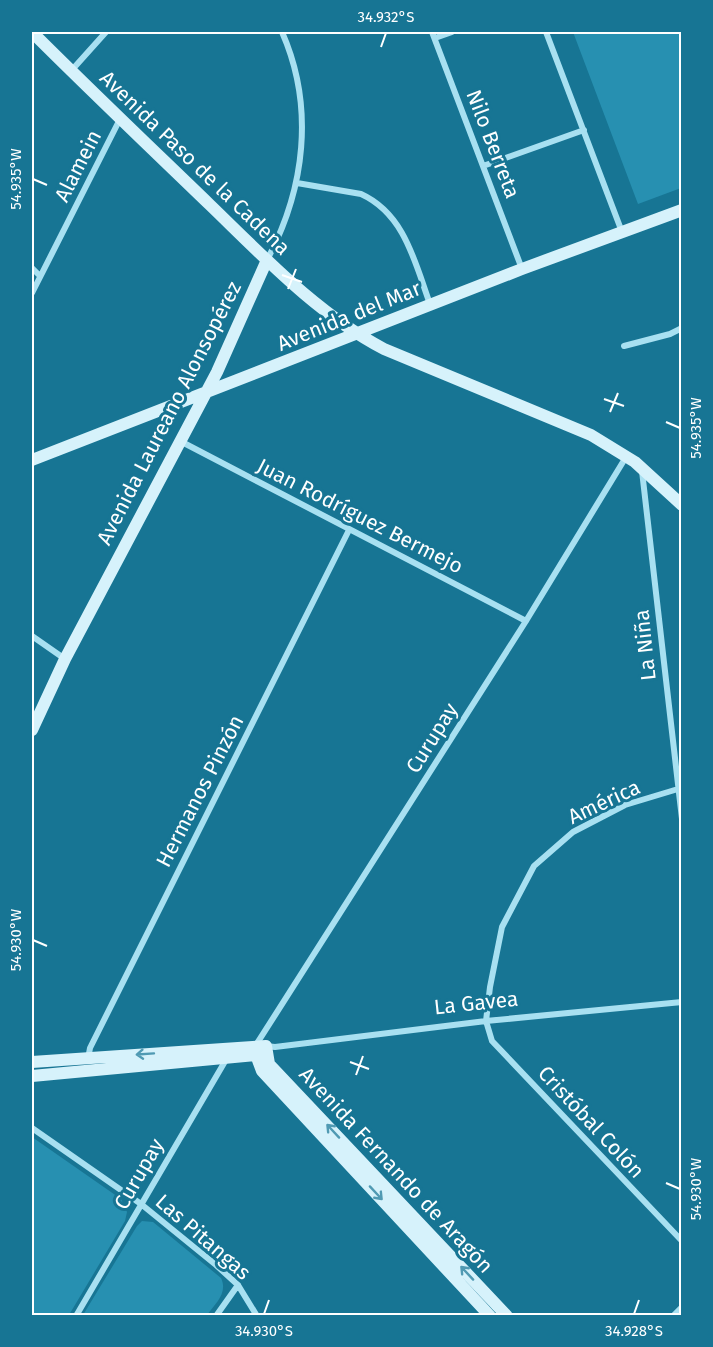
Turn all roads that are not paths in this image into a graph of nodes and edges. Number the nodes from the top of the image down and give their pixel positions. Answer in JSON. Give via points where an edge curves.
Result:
{"nodes":[{"id":1,"x":32,"y":32,"type":"edge"},
{"id":2,"x":106,"y":32,"type":"edge"},
{"id":3,"x":282,"y":32,"type":"edge"},
{"id":4,"x":452,"y":32,"type":"edge"},
{"id":5,"x":546,"y":32,"type":"edge"},
{"id":6,"x":434,"y":35,"type":"edge"},
{"id":7,"x":71,"y":71,"type":"junction"},
{"id":8,"x":121,"y":118,"type":"junction"},
{"id":9,"x":584,"y":130,"type":"junction"},
{"id":10,"x":483,"y":166,"type":"junction"},
{"id":11,"x":297,"y":183,"type":"junction"},
{"id":12,"x":681,"y":210,"type":"edge"},
{"id":13,"x":622,"y":231,"type":"junction"},
{"id":14,"x":267,"y":260,"type":"junction"},
{"id":15,"x":32,"y":268,"type":"edge"},
{"id":16,"x":522,"y":269,"type":"junction"},
{"id":17,"x":40,"y":276,"type":"junction"},
{"id":18,"x":32,"y":293,"type":"edge"},
{"id":19,"x":430,"y":305,"type":"junction"},
{"id":20,"x":681,"y":328,"type":"edge"},
{"id":21,"x":357,"y":335,"type":"junction"},
{"id":22,"x":624,"y":346,"type":"dead end"},
{"id":23,"x":205,"y":394,"type":"junction"},
{"id":24,"x":180,"y":440,"type":"junction"},
{"id":25,"x":626,"y":456,"type":"junction"},
{"id":26,"x":32,"y":460,"type":"edge"},
{"id":27,"x":641,"y":468,"type":"junction"},
{"id":28,"x":681,"y":505,"type":"edge"},
{"id":29,"x":349,"y":530,"type":"junction"},
{"id":30,"x":526,"y":621,"type":"junction"},
{"id":31,"x":32,"y":636,"type":"edge"},
{"id":32,"x":66,"y":659,"type":"junction"},
{"id":33,"x":32,"y":730,"type":"edge"},
{"id":34,"x":680,"y":790,"type":"edge"},
{"id":35,"x":681,"y":819,"type":"edge"},
{"id":36,"x":681,"y":1002,"type":"edge"},
{"id":37,"x":486,"y":1021,"type":"junction"},
{"id":38,"x":264,"y":1047,"type":"junction"},
{"id":39,"x":227,"y":1053,"type":"junction"},
{"id":40,"x":32,"y":1062,"type":"edge"},
{"id":41,"x":89,"y":1064,"type":"junction"},
{"id":42,"x":32,"y":1076,"type":"edge"},
{"id":43,"x":32,"y":1128,"type":"edge"},
{"id":44,"x":141,"y":1204,"type":"junction"},
{"id":45,"x":681,"y":1241,"type":"edge"},
{"id":46,"x":238,"y":1285,"type":"junction"},
{"id":47,"x":681,"y":1307,"type":"edge"},
{"id":48,"x":75,"y":1316,"type":"edge"},
{"id":49,"x":216,"y":1316,"type":"edge"},
{"id":50,"x":257,"y":1316,"type":"edge"},
{"id":51,"x":490,"y":1316,"type":"edge"},
{"id":52,"x":507,"y":1316,"type":"edge"},
{"id":53,"x":673,"y":1316,"type":"edge"}],
"edges":[{"from":1,"to":7,"type":"street","name":"Avenida Paso de la Cadena"},
{"from":2,"to":7,"type":"street"},
{"from":3,"to":11,"type":"street","name":"Avenida Laureano Alonsopérez","via":[[297,70],[301,94]]},
{"from":4,"to":6,"type":"street"},
{"from":5,"to":9,"type":"street"},
{"from":6,"to":10,"type":"street","name":"Nilo Berreta"},
{"from":7,"to":8,"type":"street","name":"Avenida Paso de la Cadena"},
{"from":8,"to":14,"type":"street","name":"Avenida Paso de la Cadena"},
{"from":8,"to":17,"type":"street","name":"Alamein"},
{"from":9,"to":10,"type":"street"},
{"from":9,"to":13,"type":"street"},
{"from":10,"to":16,"type":"street","name":"Nilo Berreta"},
{"from":11,"to":14,"type":"street","name":"Avenida Laureano Alonsopérez"},
{"from":11,"to":19,"type":"street","via":[[361,194],[387,211],[409,245]]},
{"from":12,"to":13,"type":"street","name":"Avenida del Mar"},
{"from":13,"to":16,"type":"street","name":"Avenida del Mar"},
{"from":14,"to":21,"type":"street","name":"Avenida Paso de la Cadena"},
{"from":14,"to":23,"type":"street","name":"Avenida Laureano Alonsopérez"},
{"from":15,"to":17,"type":"street"},
{"from":16,"to":19,"type":"street","name":"Avenida del Mar"},
{"from":17,"to":18,"type":"street","name":"Alamein"},
{"from":19,"to":21,"type":"street","name":"Avenida del Mar"},
{"from":20,"to":22,"type":"street"},
{"from":21,"to":23,"type":"street","name":"Avenida del Mar"},
{"from":21,"to":25,"type":"street","name":"Avenida Paso de la Cadena","via":[[591,435]]},
{"from":23,"to":24,"type":"street","name":"Avenida Laureano Alonsopérez"},
{"from":23,"to":26,"type":"street","name":"Avenida del Mar"},
{"from":24,"to":29,"type":"street","name":"Juan Rodríguez Bermejo"},
{"from":24,"to":32,"type":"street","name":"Avenida Laureano Alonsopérez"},
{"from":25,"to":27,"type":"street","name":"Avenida Paso de la Cadena"},
{"from":25,"to":30,"type":"street","name":"Curupay"},
{"from":27,"to":28,"type":"street","name":"Avenida Paso de la Cadena"},
{"from":27,"to":34,"type":"street","name":"La Niña"},
{"from":29,"to":30,"type":"street","name":"Juan Rodríguez Bermejo"},
{"from":29,"to":41,"type":"street","name":"Hermanos Pinzón","via":[[90,1048]]},
{"from":30,"to":38,"type":"street","name":"Curupay"},
{"from":31,"to":32,"type":"street"},
{"from":32,"to":33,"type":"street","name":"Avenida Laureano Alonsopérez"},
{"from":34,"to":35,"type":"street","name":"La Niña"},
{"from":34,"to":37,"type":"street","name":"América","via":[[625,805],[573,832],[534,866],[502,927]]},
{"from":36,"to":37,"type":"street","name":"La Gavea"},
{"from":37,"to":38,"type":"street","name":"La Gavea"},
{"from":37,"to":45,"type":"street","name":"Cristóbal Colón","via":[[492,1041]]},
{"from":38,"to":39,"type":"street","name":"La Gavea"},
{"from":38,"to":51,"type":"street","name":"Avenida Fernando de Aragón","one_way":true,"via":[[262,1071]]},
{"from":52,"to":38,"type":"street","name":"Avenida Fernando de Aragón","one_way":true,"via":[[269,1064]]},
{"from":39,"to":41,"type":"street","name":"La Gavea"},
{"from":39,"to":44,"type":"street","name":"Curupay"},
{"from":40,"to":41,"type":"street","name":"La Gavea"},
{"from":41,"to":42,"type":"street","name":"La Gavea"},
{"from":43,"to":44,"type":"street","name":"Las Pitangas"},
{"from":44,"to":46,"type":"street","name":"Las Pitangas"},
{"from":44,"to":48,"type":"street","name":"Curupay"},
{"from":46,"to":49,"type":"street"},
{"from":46,"to":50,"type":"street","name":"Las Pitangas"},
{"from":47,"to":53,"type":"street"}]}
